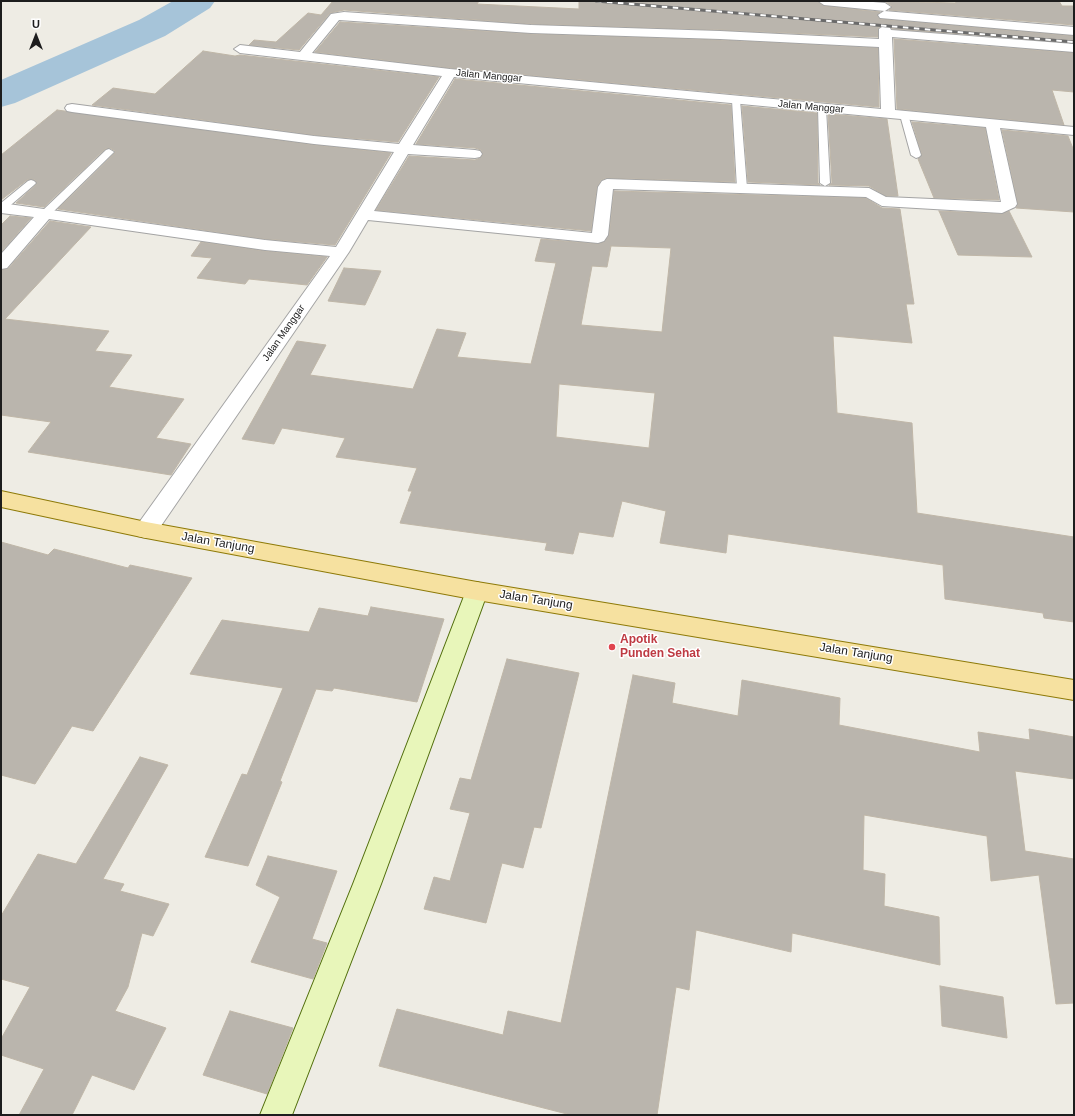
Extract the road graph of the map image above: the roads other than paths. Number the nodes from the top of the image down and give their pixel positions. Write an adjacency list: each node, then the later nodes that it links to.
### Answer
1 (824, 1): 2 (street)
2 (884, 8): 3 (street); 4 (street)
3 (1074, 31)
4 (885, 38): 5 (street); 7 (street); 12 (street)
5 (1074, 48)
6 (240, 49): 7 (street)
7 (304, 55): 8 (street)
8 (450, 72): 9 (street, Jalan Manggar); 16 (street, Jalan Manggar)
9 (736, 100): 11 (street, Jalan Manggar); 22 (lane)
10 (72, 108): 16 (street)
11 (822, 108): 12 (street, Jalan Manggar); 21 (lane)
12 (888, 114): 13 (street, Jalan Manggar)
13 (904, 116): 14 (street, Jalan Manggar); 19 (lane)
14 (992, 123): 15 (street, Jalan Manggar); 22 (street)
15 (1074, 130)
16 (403, 149): 18 (street); 25 (street, Jalan Manggar)
17 (109, 152): 24 (lane)
18 (475, 154)
19 (916, 155)
20 (31, 183): 23 (lane)
21 (825, 183)
22 (742, 188): 25 (street)
23 (1, 208): 24 (street)
24 (45, 214): 26 (street); 27 (street)
25 (363, 215): 26 (street, Jalan Manggar)
26 (340, 252): 29 (street, Jalan Manggar)
27 (1, 264)
28 (1, 499): 29 (main road, Jalan Tanjung)
29 (146, 530): 30 (main road, Jalan Tanjung)
30 (477, 591): 31 (main road, Jalan Tanjung); 32 (main road)
31 (1074, 690)
32 (276, 1115)

